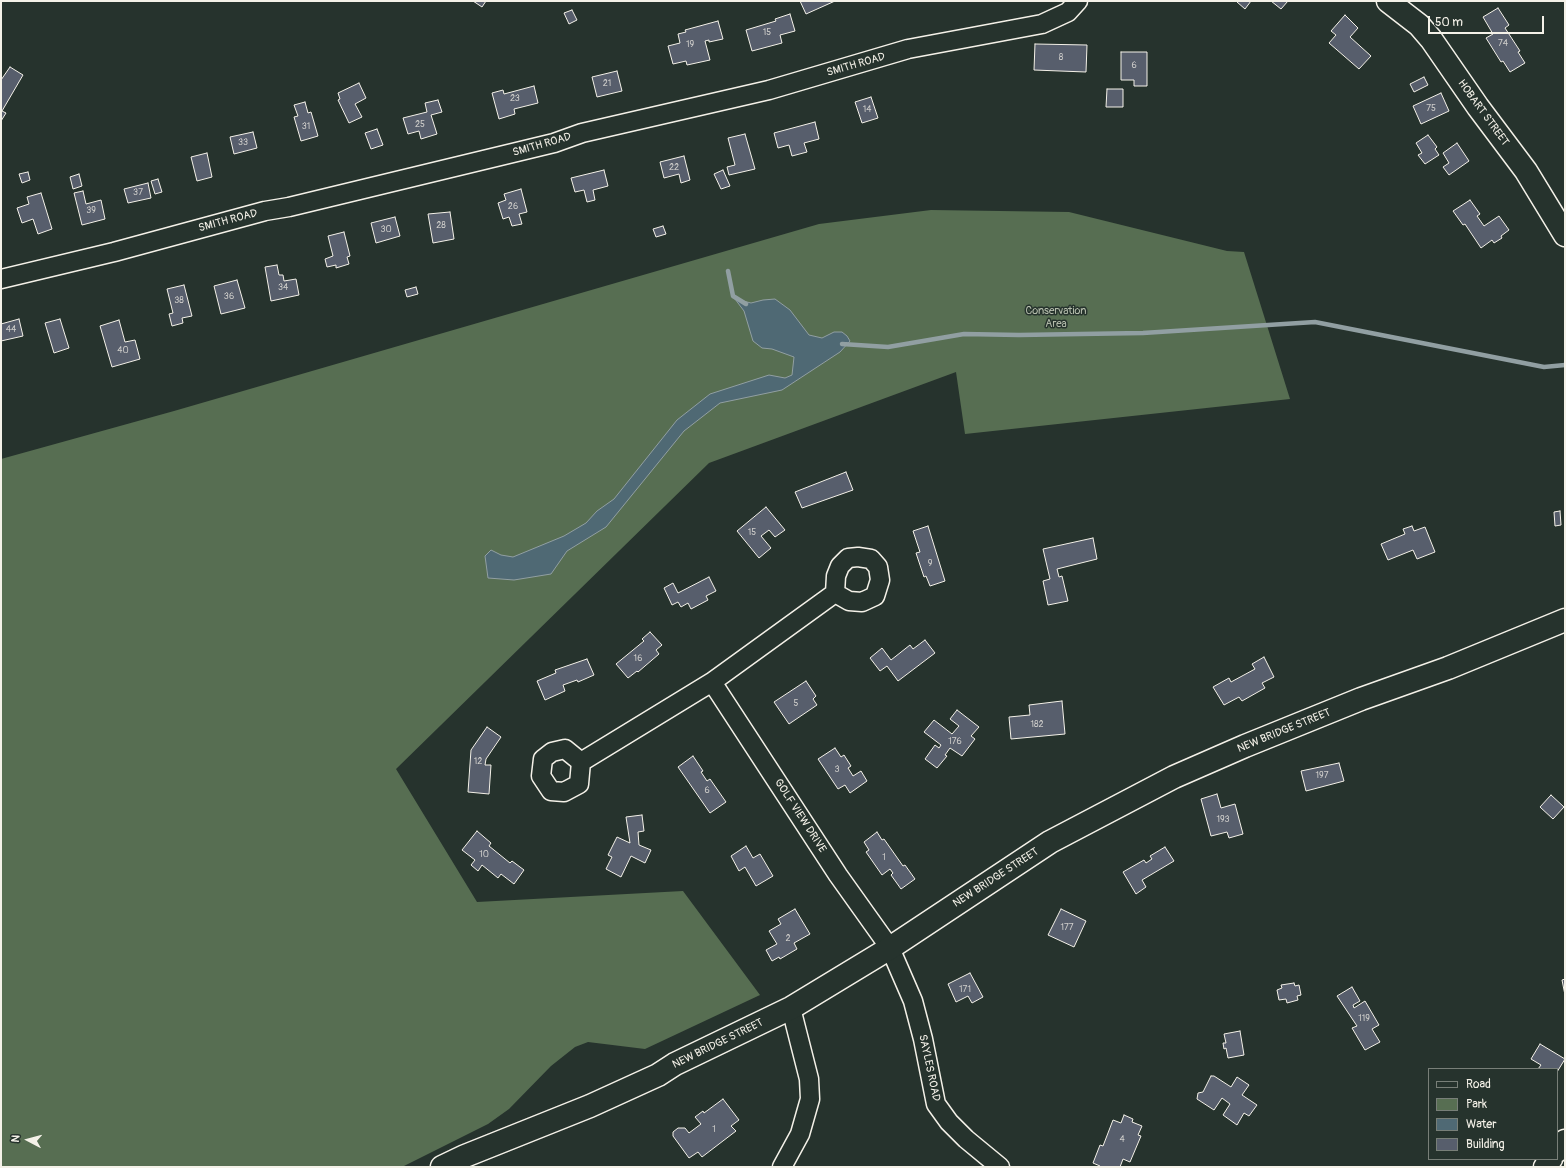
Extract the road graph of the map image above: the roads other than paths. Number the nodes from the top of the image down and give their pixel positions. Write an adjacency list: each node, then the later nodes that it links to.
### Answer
1 (1078, 1): 4 (street, SMITH ROAD)
2 (1388, 1): 3 (street, HOBART STREET)
3 (1565, 235)
4 (1, 279)
5 (835, 593): 7 (street)
6 (1565, 620): 9 (street, NEW BRIDGE STREET)
7 (712, 682): 8 (street); 9 (street, GOLF VIEW DRIVE)
8 (581, 762)
9 (890, 948): 10 (street, NEW BRIDGE STREET); 15 (street, SAYLES ROAD)
10 (791, 1008): 13 (street, NEW BRIDGE STREET); 14 (street)
11 (1565, 1141): 12 (street)
12 (1558, 1150)
13 (442, 1167)
14 (782, 1167)
15 (1000, 1167)

